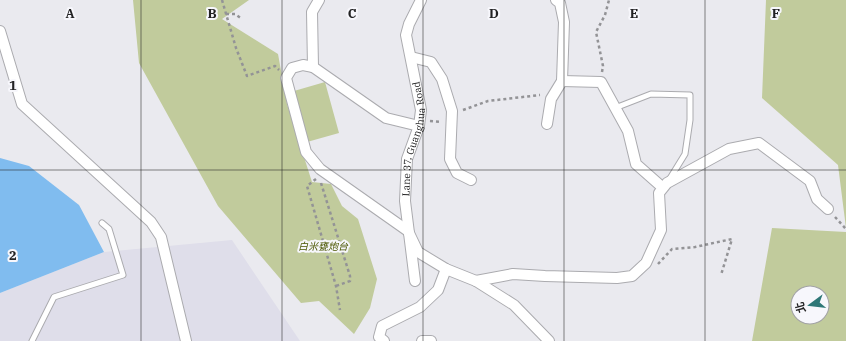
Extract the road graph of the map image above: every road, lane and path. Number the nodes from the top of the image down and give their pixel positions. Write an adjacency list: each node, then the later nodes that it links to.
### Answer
1 (222, 0): 6 (path)
2 (319, 0): 10 (street)
3 (421, 0): 9 (street, Lane 37, Guanghua Road)
4 (556, 0): 12 (street)
5 (609, 0): 13 (path)
6 (226, 14): 7 (path); 11 (path)
7 (242, 19)
8 (0, 31): 33 (street)
9 (411, 57): 16 (street); 17 (street, Lane 37, Guanghua Road)
10 (313, 67): 11 (street); 17 (street)
11 (286, 78): 24 (street)
12 (562, 81): 13 (street); 18 (street)
13 (601, 82): 15 (street)
14 (524, 98): 16 (path)
15 (615, 108): 20 (street); 20 (lane)
16 (452, 119): 17 (path); 19 (street)
17 (419, 122): 24 (street, Lane 37, Guanghua Road)
18 (547, 124)
19 (471, 180)
20 (664, 185): 21 (street); 29 (street)
21 (828, 209): 23 (path)
22 (102, 223): 32 (lane)
23 (846, 229)
24 (408, 231): 26 (street); 28 (street, Lane 37, Guanghua Road)
25 (656, 267): 27 (path)
26 (446, 268): 29 (street); 34 (street)
27 (721, 275)
28 (415, 281)
29 (476, 281): 37 (street)
30 (336, 286): 30 (path); 31 (path)
31 (340, 310)
32 (32, 341)
33 (186, 341)
34 (384, 341)
35 (422, 341): 36 (street)
36 (431, 341)
37 (549, 341)

